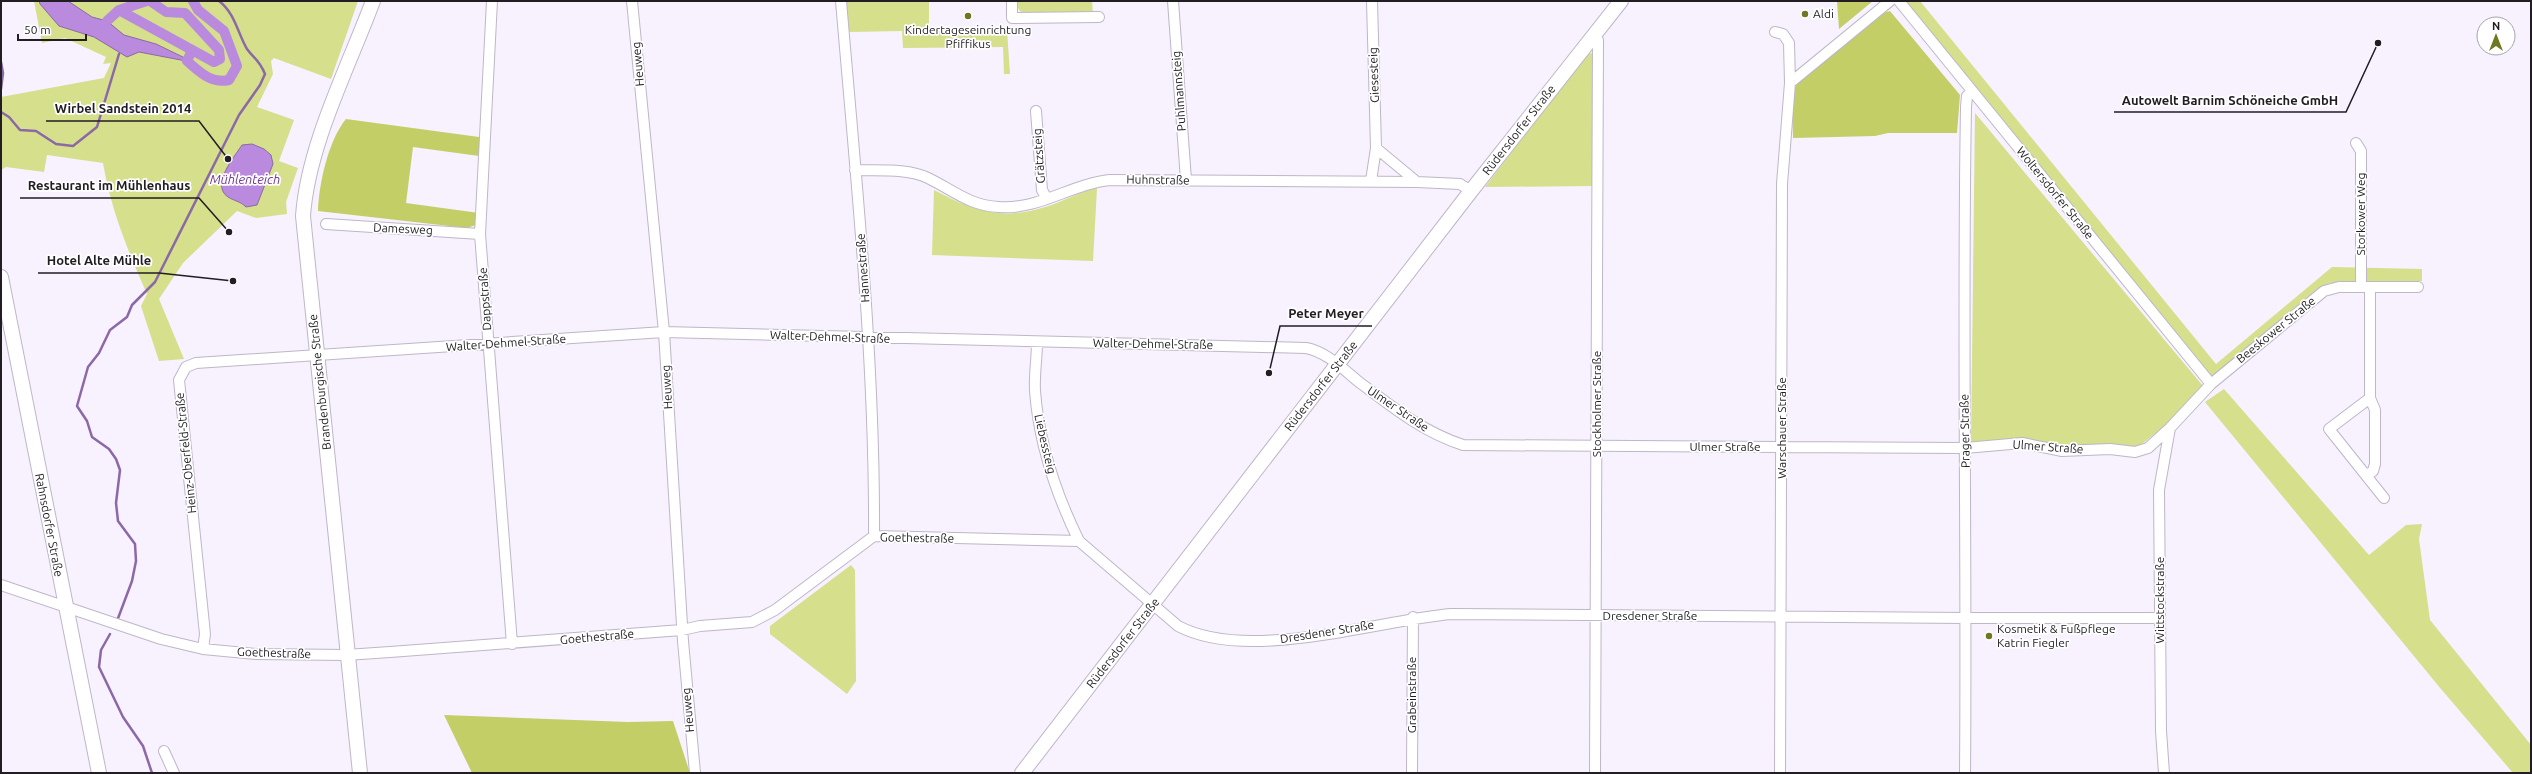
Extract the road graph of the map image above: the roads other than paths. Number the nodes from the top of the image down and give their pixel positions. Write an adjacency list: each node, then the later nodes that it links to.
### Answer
1 (372, 1): 34 (street, Brandenburgische Straße)
2 (492, 1): 26 (street, Dappstraße)
3 (632, 1): 30 (street, Heuweg)
4 (841, 1): 19 (street, Hannestraße)
5 (1012, 1): 11 (street)
6 (1173, 1): 20 (street, Puhlmannsteig)
7 (1372, 1): 18 (street, Giesesteig)
8 (1622, 1): 13 (street, Rüdersdorfer Straße)
9 (1890, 1): 14 (street)
10 (1899, 1): 15 (street, Woltersdorfer Straße)
11 (1099, 17)
12 (1774, 32): 14 (street, Warschauer Straße)
13 (1593, 37): 23 (street, Rüdersdorfer Straße); 39 (street, Stockholmer Straße)
14 (1790, 83): 40 (street, Warschauer Straße)
15 (1972, 92): 36 (street, Woltersdorfer Straße); 41 (street, Prager Straße)
16 (1036, 111): 24 (street, Grätzsteig)
17 (2356, 143): 28 (street, Storkower Weg)
18 (1376, 148): 21 (street, Giesesteig); 22 (street)
19 (856, 170): 24 (street, Huhnstraße); 31 (street, Hannestraße)
20 (1186, 180): 21 (street, Huhnstraße); 24 (street, Huhnstraße)
21 (1372, 181): 22 (street, Huhnstraße)
22 (1417, 182): 23 (street, Huhnstraße)
23 (1471, 191): 35 (street, Rüdersdorfer Straße)
24 (1047, 199)
25 (326, 224): 26 (street, Damesweg)
26 (480, 234): 33 (street, Dappstraße)
27 (1, 277): 49 (street, Rahnsdorfer Straße)
28 (2366, 287): 29 (street, Beeskower Straße); 36 (street, Beeskower Straße); 37 (street, Storkower Weg)
29 (2418, 287)
30 (664, 332): 31 (street, Walter-Dehmel-Straße); 33 (street, Walter-Dehmel-Straße); 55 (street, Heuweg)
31 (868, 338): 32 (street, Walter-Dehmel-Straße); 45 (street, Hannestraße)
32 (1037, 342): 35 (street, Walter-Dehmel-Straße); 46 (street, Liebessteig)
33 (488, 344): 34 (street, Walter-Dehmel-Straße); 56 (street, Dappstraße)
34 (317, 356): 57 (street, Heinz-Oberfeld-Straße); 58 (street, Brandenburgische Straße)
35 (1338, 365): 39 (street, Ulmer Straße); 48 (street, Rüdersdorfer Straße)
36 (2211, 384): 38 (street, Beeskower Straße)
37 (2370, 398): 43 (street, Storkower Weg); 43 (street)
38 (2170, 428): 42 (street, Beeskower Straße); 54 (street, Wittstockstraße)
39 (1597, 446): 40 (street, Ulmer Straße); 50 (street, Stockholmer Straße)
40 (1782, 447): 41 (street, Ulmer Straße); 51 (street, Warschauer Straße)
41 (1965, 448): 42 (street, Ulmer Straße); 53 (street, Prager Straße)
42 (2135, 452)
43 (2367, 476): 44 (street)
44 (2384, 498)
45 (874, 536): 46 (street, Goethestraße); 55 (street, Goethestraße)
46 (1079, 541): 48 (street)
47 (1, 585): 49 (street, Goethestraße)
48 (1152, 605): 52 (street, Dresdener Straße); 64 (street, Rüdersdorfer Straße)
49 (65, 607): 57 (street, Goethestraße); 60 (street, Rahnsdorfer Straße)
50 (1596, 616): 51 (street, Dresdener Straße); 52 (street, Dresdener Straße); 66 (street, Stockholmer Straße)
51 (1781, 616): 53 (street, Dresdener Straße); 67 (street, Warschauer Straße)
52 (1412, 617): 65 (street, Grabeinstraße)
53 (1966, 618): 54 (street, Dresdener Straße); 68 (street, Prager Straße)
54 (2160, 618): 69 (street, Wittstockstraße)
55 (682, 630): 56 (street, Goethestraße); 63 (street, Heuweg)
56 (512, 644): 58 (street, Goethestraße)
57 (203, 649): 58 (street, Goethestraße)
58 (346, 655): 62 (street, Brandenburgische Straße)
59 (164, 751): 61 (street)
60 (99, 773)
61 (174, 773)
62 (360, 773)
63 (695, 773)
64 (1022, 773)
65 (1412, 773)
66 (1595, 773)
67 (1780, 773)
68 (1965, 773)
69 (2164, 773)

